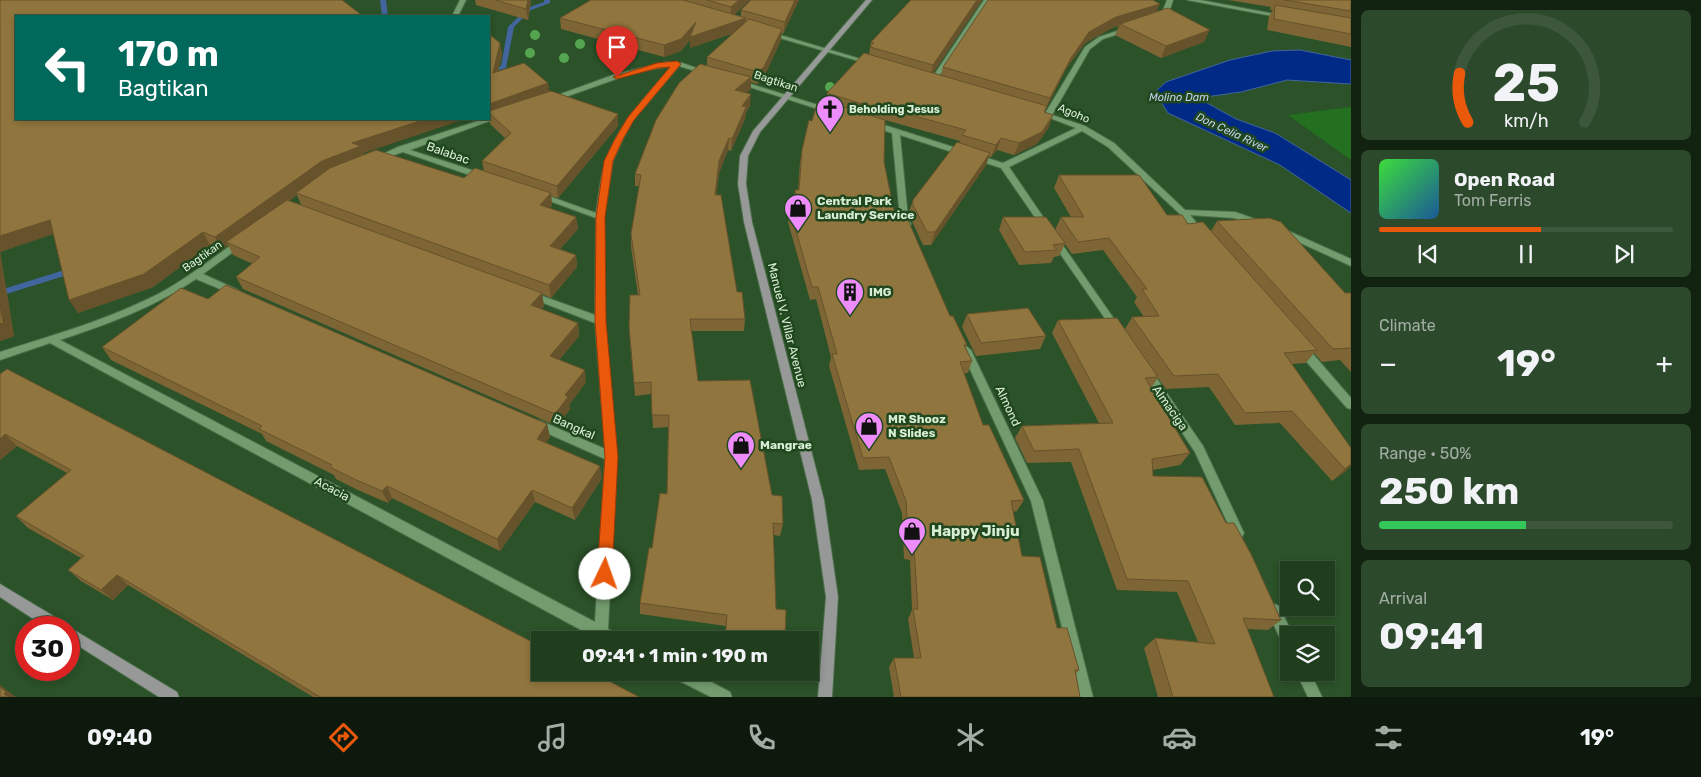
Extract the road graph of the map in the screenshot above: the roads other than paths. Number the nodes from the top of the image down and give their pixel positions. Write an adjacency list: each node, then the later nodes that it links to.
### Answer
1 (463, 0): 6 (street)
2 (869, 0): 11 (street, Manuel V. Villar Avenue)
3 (987, 0): 17 (street)
4 (1170, 0): 8 (street)
5 (1190, 0): 7 (street)
6 (456, 15)
7 (1294, 18)
8 (1153, 22)
9 (1136, 27): 24 (street)
10 (760, 30): 11 (street)
11 (825, 50): 13 (street); 19 (street, Manuel V. Villar Avenue)
12 (677, 64): 14 (street); 20 (street); 36 (street)
13 (878, 65)
14 (721, 76)
15 (729, 79): 19 (street, Bagtikan)
16 (924, 79): 17 (street)
17 (933, 81): 18 (street)
18 (942, 84)
19 (785, 96): 23 (street, Bagtikan); 66 (street, Manuel V. Villar Avenue)
20 (542, 102)
21 (1030, 110): 24 (street, Agoho)
22 (514, 111): 25 (street)
23 (842, 114)
24 (1048, 115): 28 (street, Agoho)
25 (490, 119)
26 (487, 120): 30 (street)
27 (860, 120): 29 (street)
28 (1082, 128): 32 (street); 35 (street, Agoho)
29 (896, 132): 32 (street); 38 (street)
30 (402, 149): 31 (street); 33 (street, Balabac)
31 (366, 163)
32 (1004, 166): 45 (street)
33 (492, 180)
34 (528, 192): 36 (street)
35 (1183, 212): 39 (street, Agoho); 40 (street)
36 (600, 217): 44 (street)
37 (251, 234): 41 (street, Bagtikan)
38 (912, 236)
39 (1209, 242)
40 (1351, 263)
41 (196, 275): 43 (street); 46 (street, Bagtikan)
42 (518, 291): 44 (street)
43 (242, 295)
44 (600, 321): 53 (street)
45 (1121, 336)
46 (50, 339): 49 (street, Bagtikan); 59 (street, Acacia)
47 (962, 342): 67 (street, Almond)
48 (1299, 346): 51 (street)
49 (0, 356)
50 (1138, 360): 54 (street, Almaciga)
51 (1351, 405)
52 (530, 421): 53 (street, Bangkal)
53 (611, 457): 60 (street)
54 (1244, 545)
55 (0, 590): 57 (street)
56 (1268, 598): 58 (street)
57 (41, 616)
58 (1281, 626)
59 (597, 631)
60 (601, 631)
61 (80, 640): 64 (street)
62 (695, 681): 65 (street)
63 (1307, 681): 68 (street)
64 (172, 697)
65 (725, 697)
66 (825, 697)
67 (1086, 697)
68 (1314, 697)

